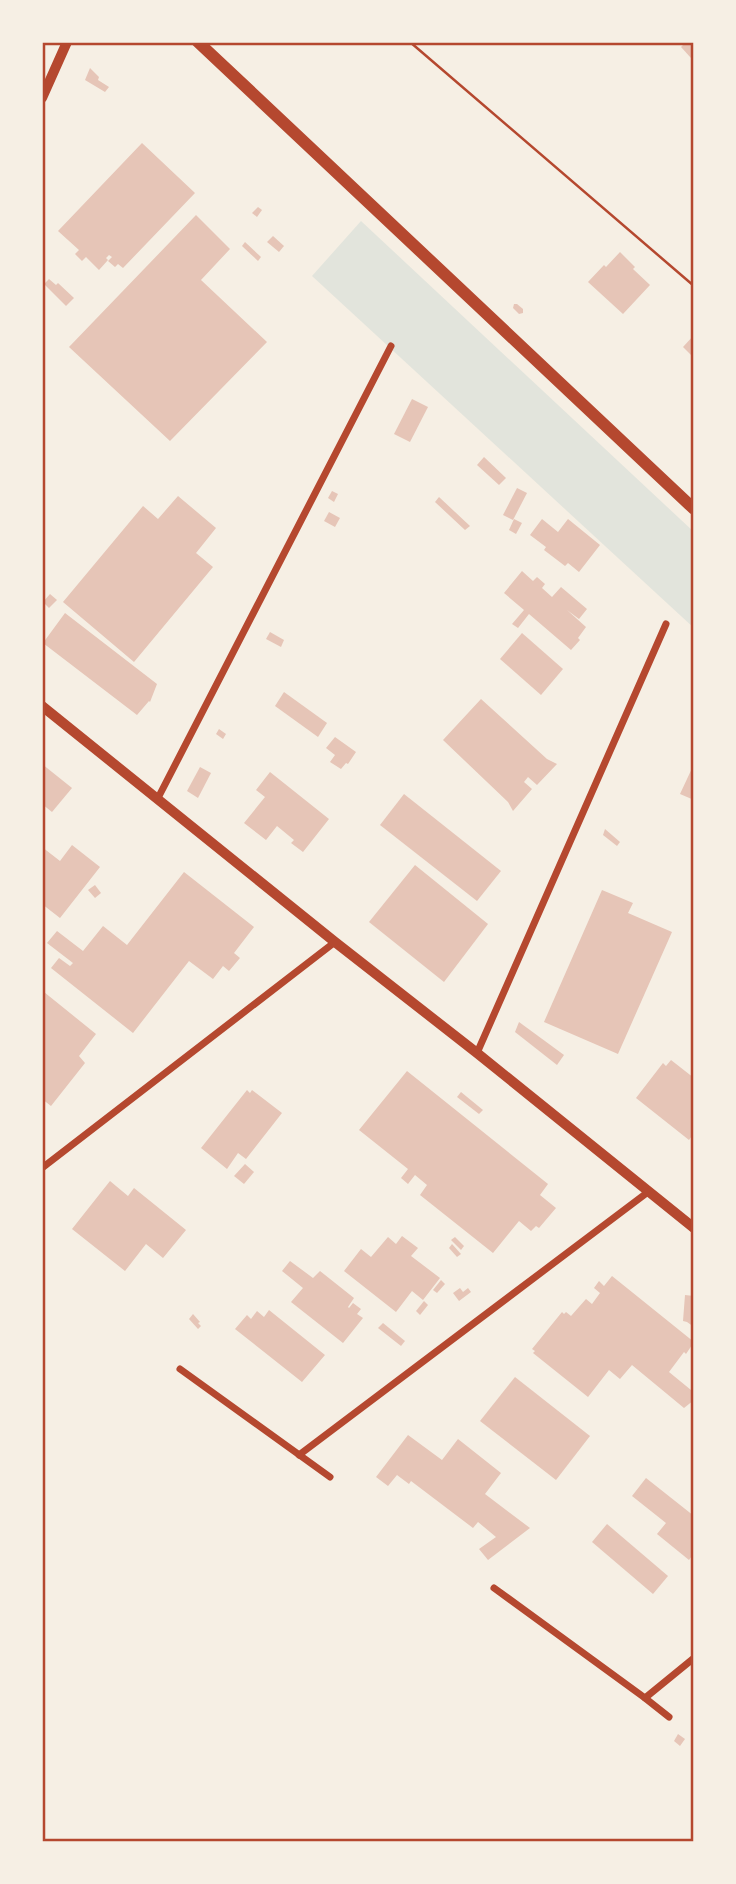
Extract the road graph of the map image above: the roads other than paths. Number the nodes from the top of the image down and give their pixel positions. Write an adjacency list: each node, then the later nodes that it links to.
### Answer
1 (67, 42): 3 (street)
2 (198, 42): 5 (main road)
3 (42, 98)
4 (391, 346): 8 (street)
5 (694, 509)
6 (666, 624): 10 (street)
7 (42, 706): 8 (street)
8 (158, 798): 9 (street)
9 (335, 942): 10 (street); 11 (street)
10 (477, 1053): 12 (street)
11 (42, 1168)
12 (648, 1192): 13 (street); 15 (street)
13 (694, 1228)
14 (180, 1369): 15 (street)
15 (299, 1455): 16 (street)
16 (330, 1477)
17 (494, 1588): 19 (street)
18 (694, 1658): 19 (street)
19 (645, 1698): 20 (street)
20 (669, 1717)

